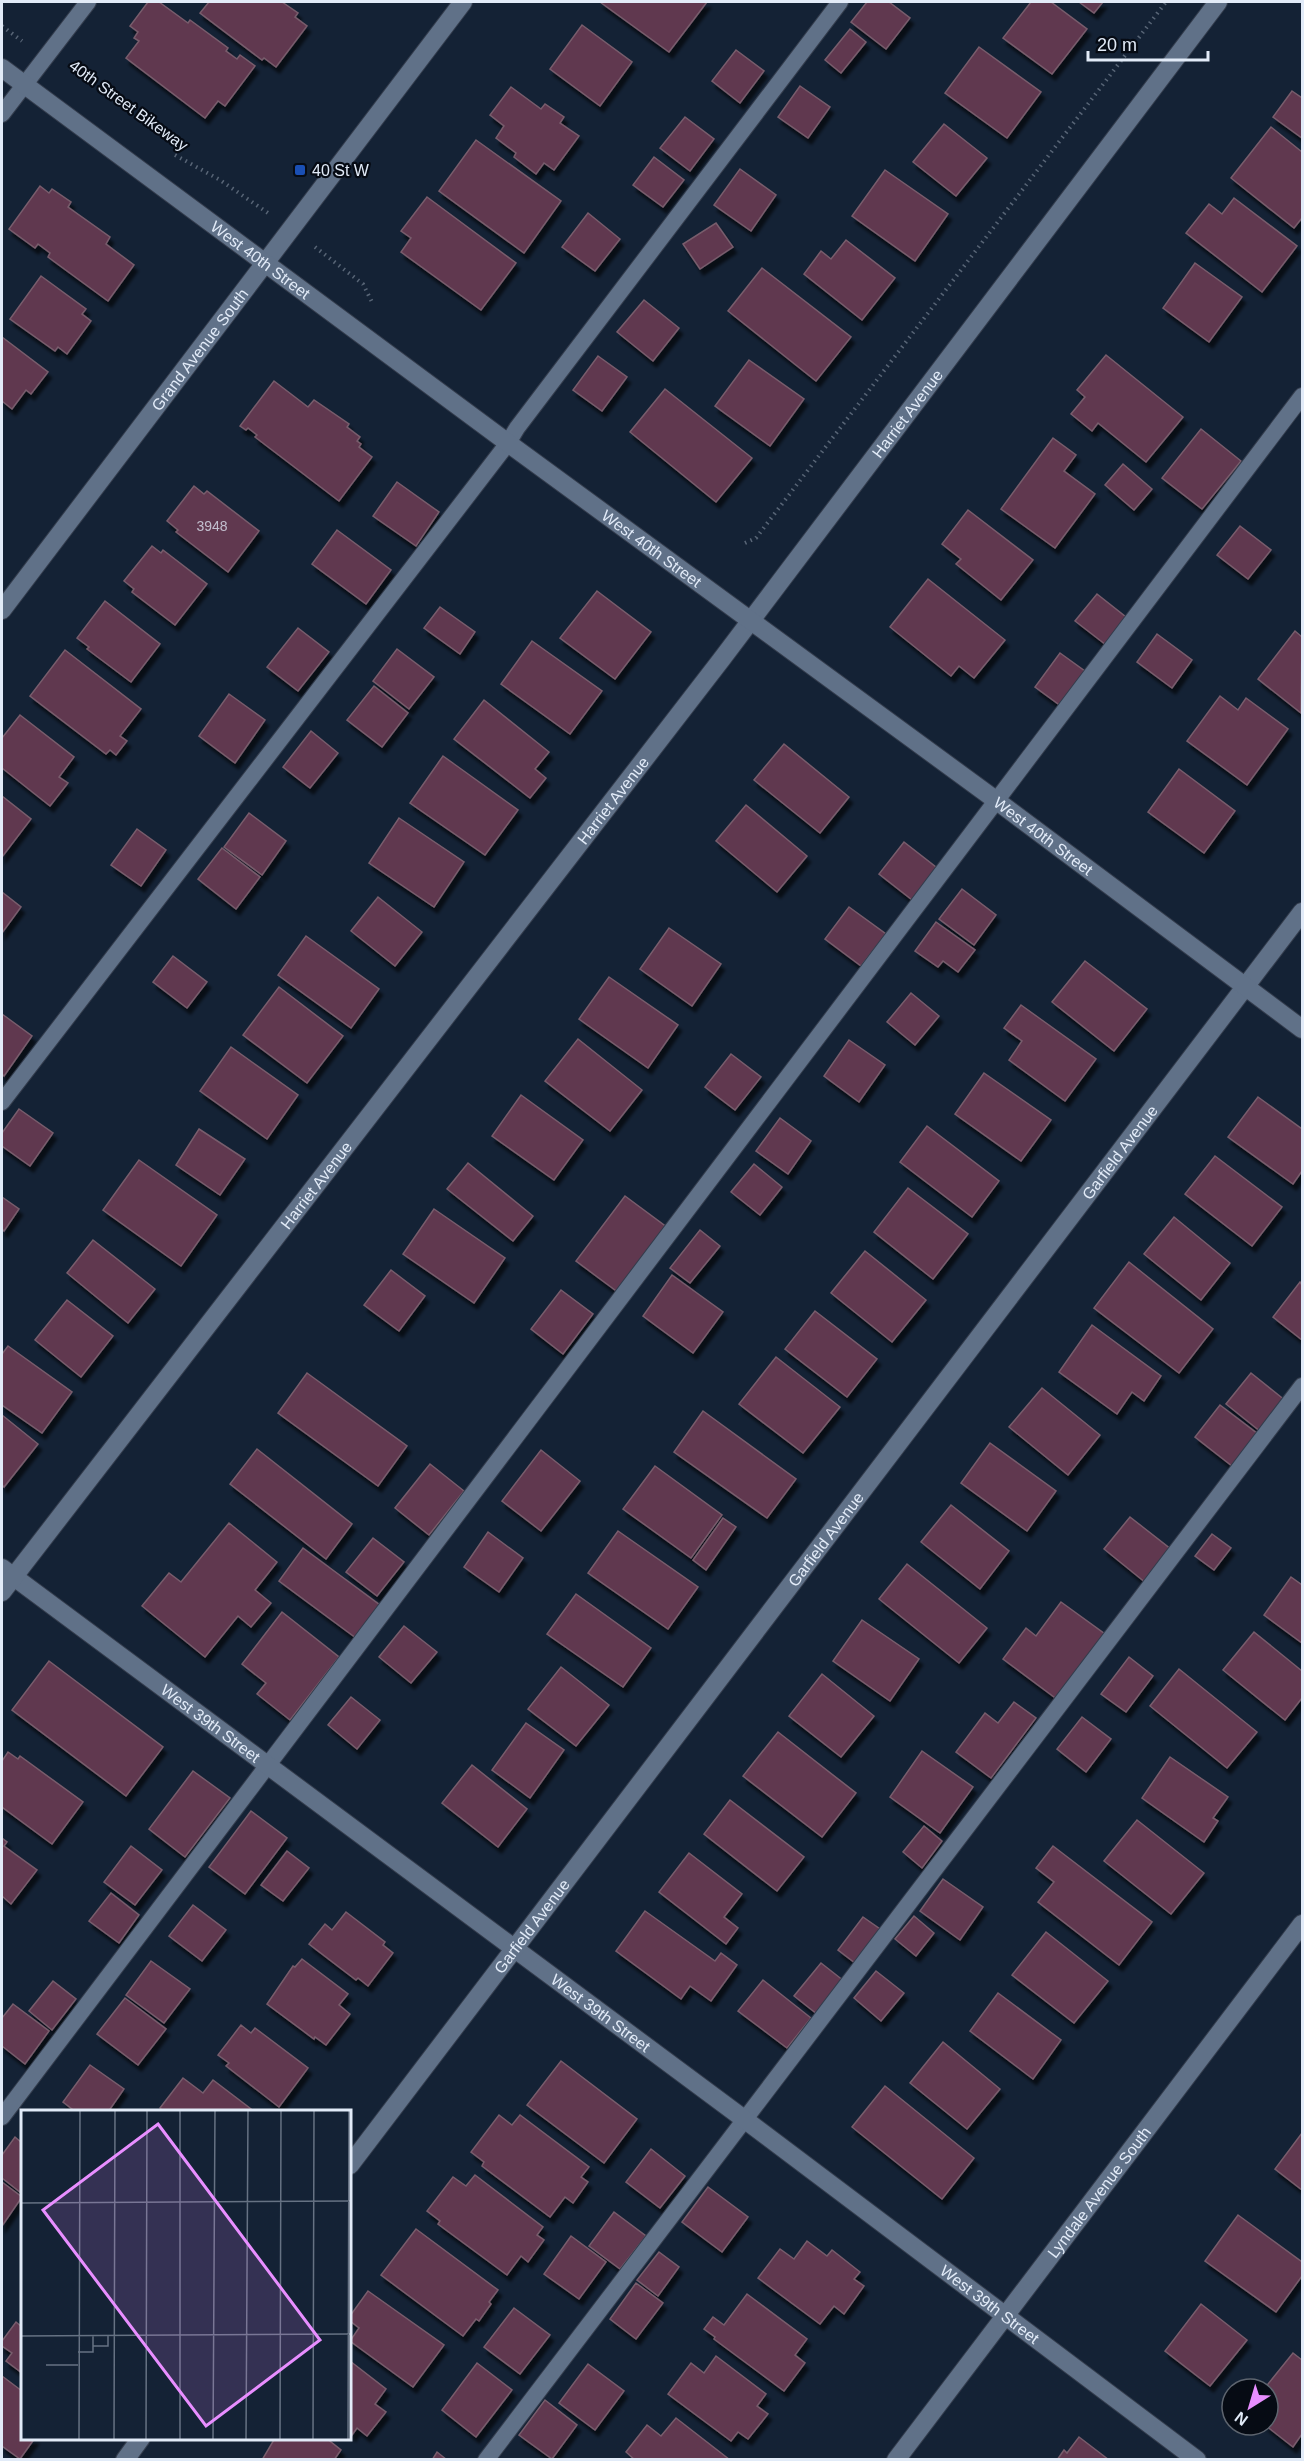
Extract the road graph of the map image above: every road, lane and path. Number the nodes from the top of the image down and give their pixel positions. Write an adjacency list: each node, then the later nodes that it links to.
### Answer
1 (88, 2): 7 (lane)
2 (463, 2): 13 (street, Grand Avenue South)
3 (840, 2): 15 (lane)
4 (1166, 2): 16 (path)
5 (1218, 2): 18 (street, Harriet Avenue)
6 (2, 26): 7 (path, 40th Street Bikeway)
7 (45, 58): 9 (lane)
8 (2, 68): 9 (street, West 40th Street)
9 (24, 85): 10 (lane); 13 (street, West 40th Street)
10 (2, 114)
11 (171, 153): 12 (path, 40th Street Bikeway)
12 (247, 199)
13 (266, 263): 15 (street, West 40th Street); 17 (street, Grand Avenue South)
14 (1302, 396): 19 (lane)
15 (508, 443): 18 (street, West 40th Street); 23 (lane)
16 (745, 543)
17 (2, 610)
18 (750, 620): 19 (street, West 40th Street); 25 (street, Harriet Avenue)
19 (997, 801): 21 (street, West 40th Street); 27 (lane)
20 (1302, 912): 21 (street, Garfield Avenue)
21 (1245, 986): 22 (street, West 40th Street); 29 (street, Garfield Avenue)
22 (1302, 1029)
23 (2, 1102)
24 (1302, 1386): 31 (lane)
25 (7, 1573): 26 (street, Harriet Avenue); 27 (street, West 39th Street)
26 (2, 1592)
27 (266, 1766): 29 (street, West 39th Street); 30 (lane)
28 (1302, 1924): 33 (street, Lyndale Avenue South)
29 (514, 1948): 31 (street, West 39th Street); 32 (street, Garfield Avenue)
30 (2, 2117)
31 (744, 2119): 33 (street, West 39th Street); 36 (lane)
32 (351, 2164)
33 (1006, 2316): 37 (street, Lyndale Avenue South); 38 (street, West 39th Street)
34 (140, 2440): 35 (street)
35 (125, 2460)
36 (486, 2460)
37 (896, 2460)
38 (1197, 2460)

